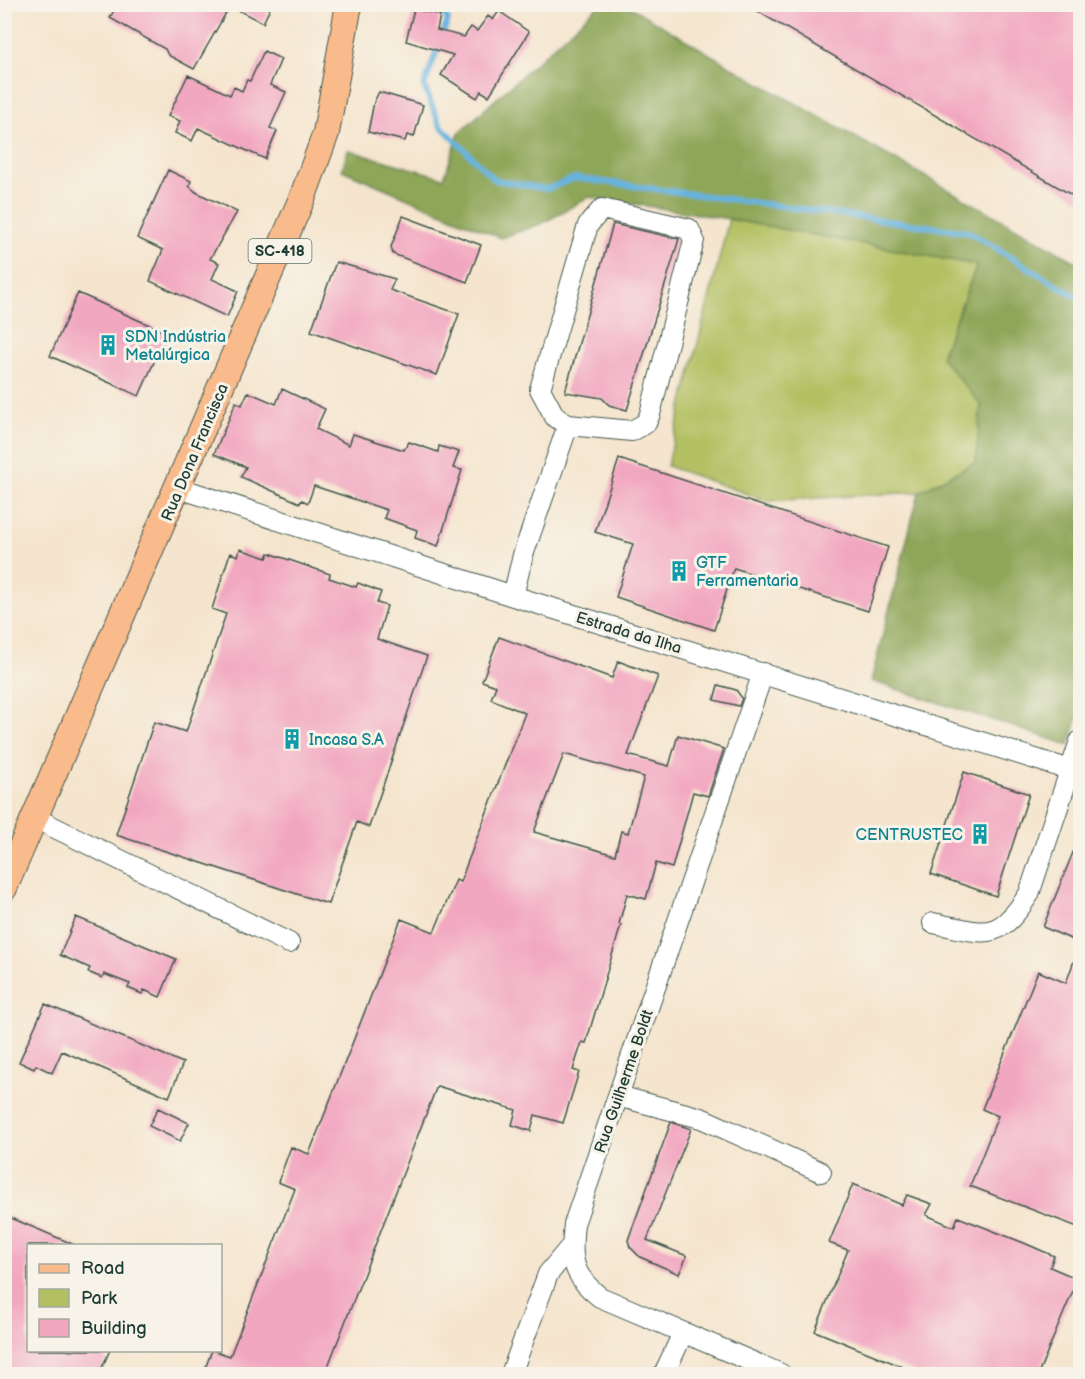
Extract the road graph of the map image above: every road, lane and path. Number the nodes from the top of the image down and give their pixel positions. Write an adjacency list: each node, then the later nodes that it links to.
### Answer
1 (349, 4): 3 (main road, Rua Dona Francisca / SC-418)
2 (568, 425): 2 (street); 4 (street)
3 (179, 488): 4 (street, Estrada da Ilha); 8 (main road, Rua Dona Francisca / SC-418)
4 (513, 596): 5 (street, Estrada da Ilha)
5 (763, 673): 7 (street, Estrada da Ilha); 12 (street, Rua Guilherme Boldt)
6 (1080, 741): 7 (street)
7 (1076, 771): 10 (street)
8 (35, 818): 9 (main road, Rua Dona Francisca / SC-418); 11 (street)
9 (4, 888)
10 (933, 923)
11 (289, 943)
12 (618, 1096): 13 (street); 14 (street, Rua Guilherme Boldt)
13 (821, 1172)
14 (572, 1245): 15 (street, Rua Guilherme Boldt); 16 (street)
15 (683, 1333): 17 (street); 18 (street, Rua Guilherme Boldt)
16 (511, 1374)
17 (664, 1374)
18 (781, 1374)

